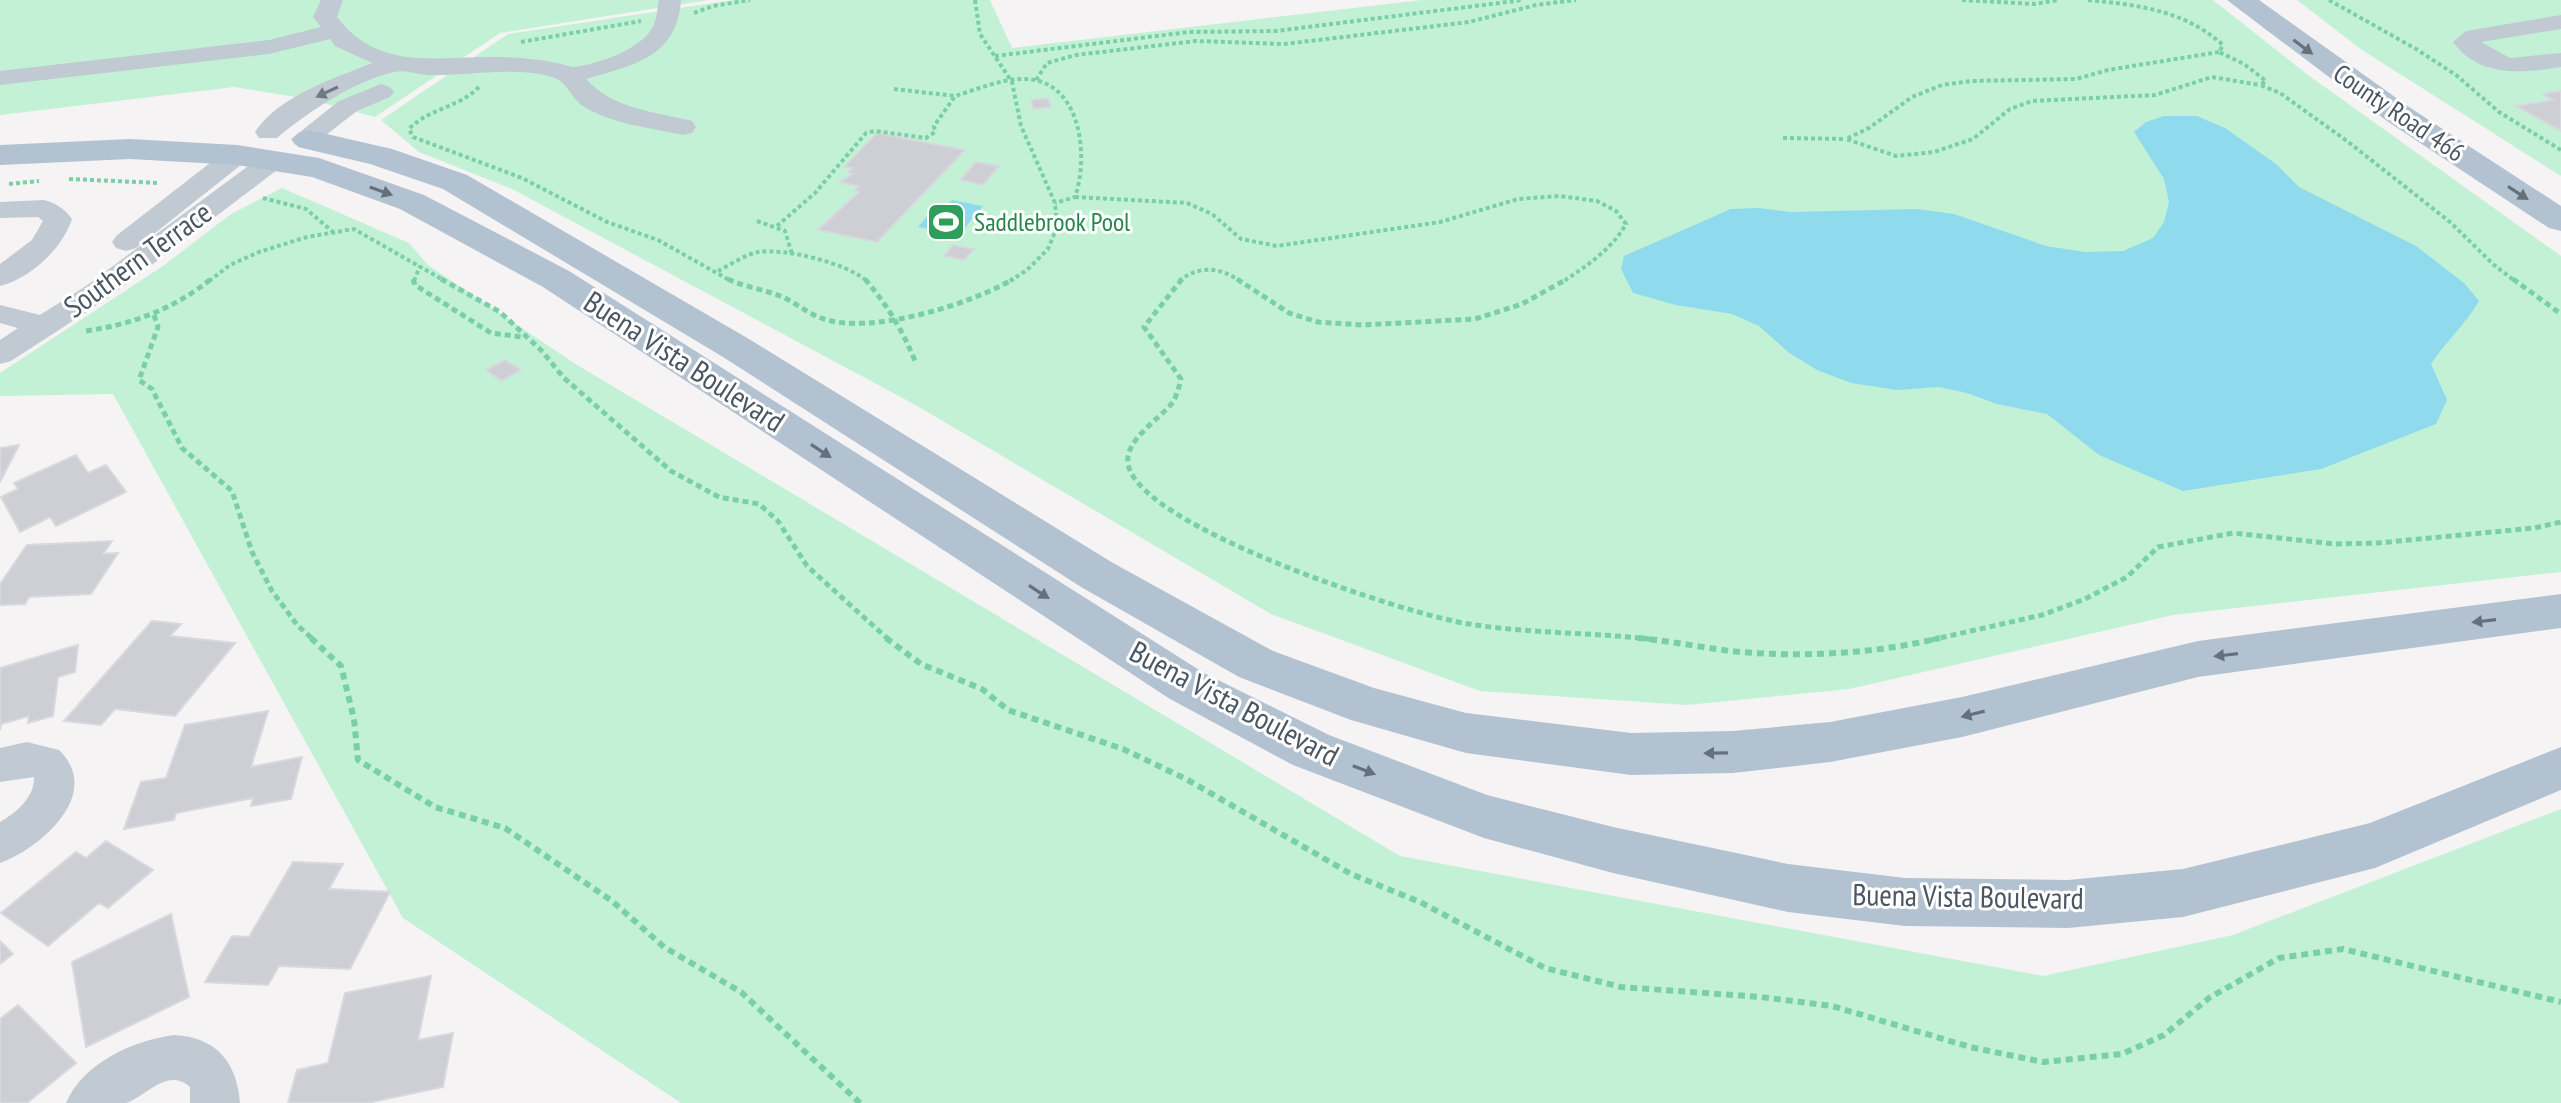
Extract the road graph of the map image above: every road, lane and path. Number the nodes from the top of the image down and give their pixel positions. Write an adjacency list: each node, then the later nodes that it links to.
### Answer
1 (332, 0): 13 (street)
2 (670, 0): 19 (street)
3 (975, 0): 15 (path)
4 (1523, 0): 15 (path)
5 (1576, 0): 21 (path)
6 (1962, 0): 7 (path)
7 (2058, 0)
8 (2088, 0): 14 (path)
9 (2241, 0): 43 (main road, County Road 466, one-way to 43)
10 (2282, 0): 38 (main road, County Road 466)
11 (2329, 0): 30 (path)
12 (2556, 28): 16 (street)
13 (335, 31): 17 (street); 20 (street)
14 (2219, 52): 23 (path); 29 (path)
15 (995, 56): 22 (path)
16 (2561, 60)
17 (393, 63): 18 (street); 32 (street, one-way to 32)
18 (428, 68): 19 (street); 32 (street)
19 (570, 76): 26 (street)
20 (0, 78)
21 (1036, 80): 22 (path); 39 (path)
22 (1012, 82): 25 (path); 40 (path)
23 (2260, 85): 29 (path); 52 (path)
24 (894, 89): 25 (path)
25 (955, 96): 44 (path)
26 (683, 127)
27 (0, 132): 32 (main road, Buena Vista Boulevard)
28 (1783, 138): 29 (path)
29 (1846, 139)
30 (2561, 150)
31 (0, 155): 32 (main road, Buena Vista Boulevard)
32 (262, 156): 37 (street, Southern Terrace); 46 (path); 55 (street, Southern Terrace); 60 (main road, Buena Vista Boulevard, one-way to 32); 62 (main road, Buena Vista Boulevard, one-way to 62)
33 (477, 159): 49 (path)
34 (66, 179): 37 (path)
35 (41, 181): 36 (path)
36 (0, 185)
37 (198, 186): 55 (street, Southern Terrace)
38 (2561, 189)
39 (1075, 197): 40 (path); 59 (path)
40 (1055, 203): 54 (path)
41 (0, 210): 50 (street)
42 (757, 221): 44 (path)
43 (2561, 221)
44 (777, 226): 47 (path)
45 (354, 229): 46 (path)
46 (333, 232): 53 (path)
47 (792, 254): 49 (path); 54 (path)
48 (420, 266): 56 (path)
49 (717, 272): 54 (path)
50 (0, 277)
51 (0, 300): 55 (street)
52 (2561, 314)
53 (154, 315): 55 (path); 66 (path)
54 (898, 320): 58 (path)
55 (17, 324): 57 (street, Southern Terrace)
56 (523, 337)
57 (0, 354)
58 (915, 361)
59 (2561, 522)
60 (2561, 611)
61 (0, 765): 63 (street)
62 (2561, 768)
63 (0, 844)
64 (91, 1103): 65 (street)
65 (215, 1103)
66 (860, 1103)

